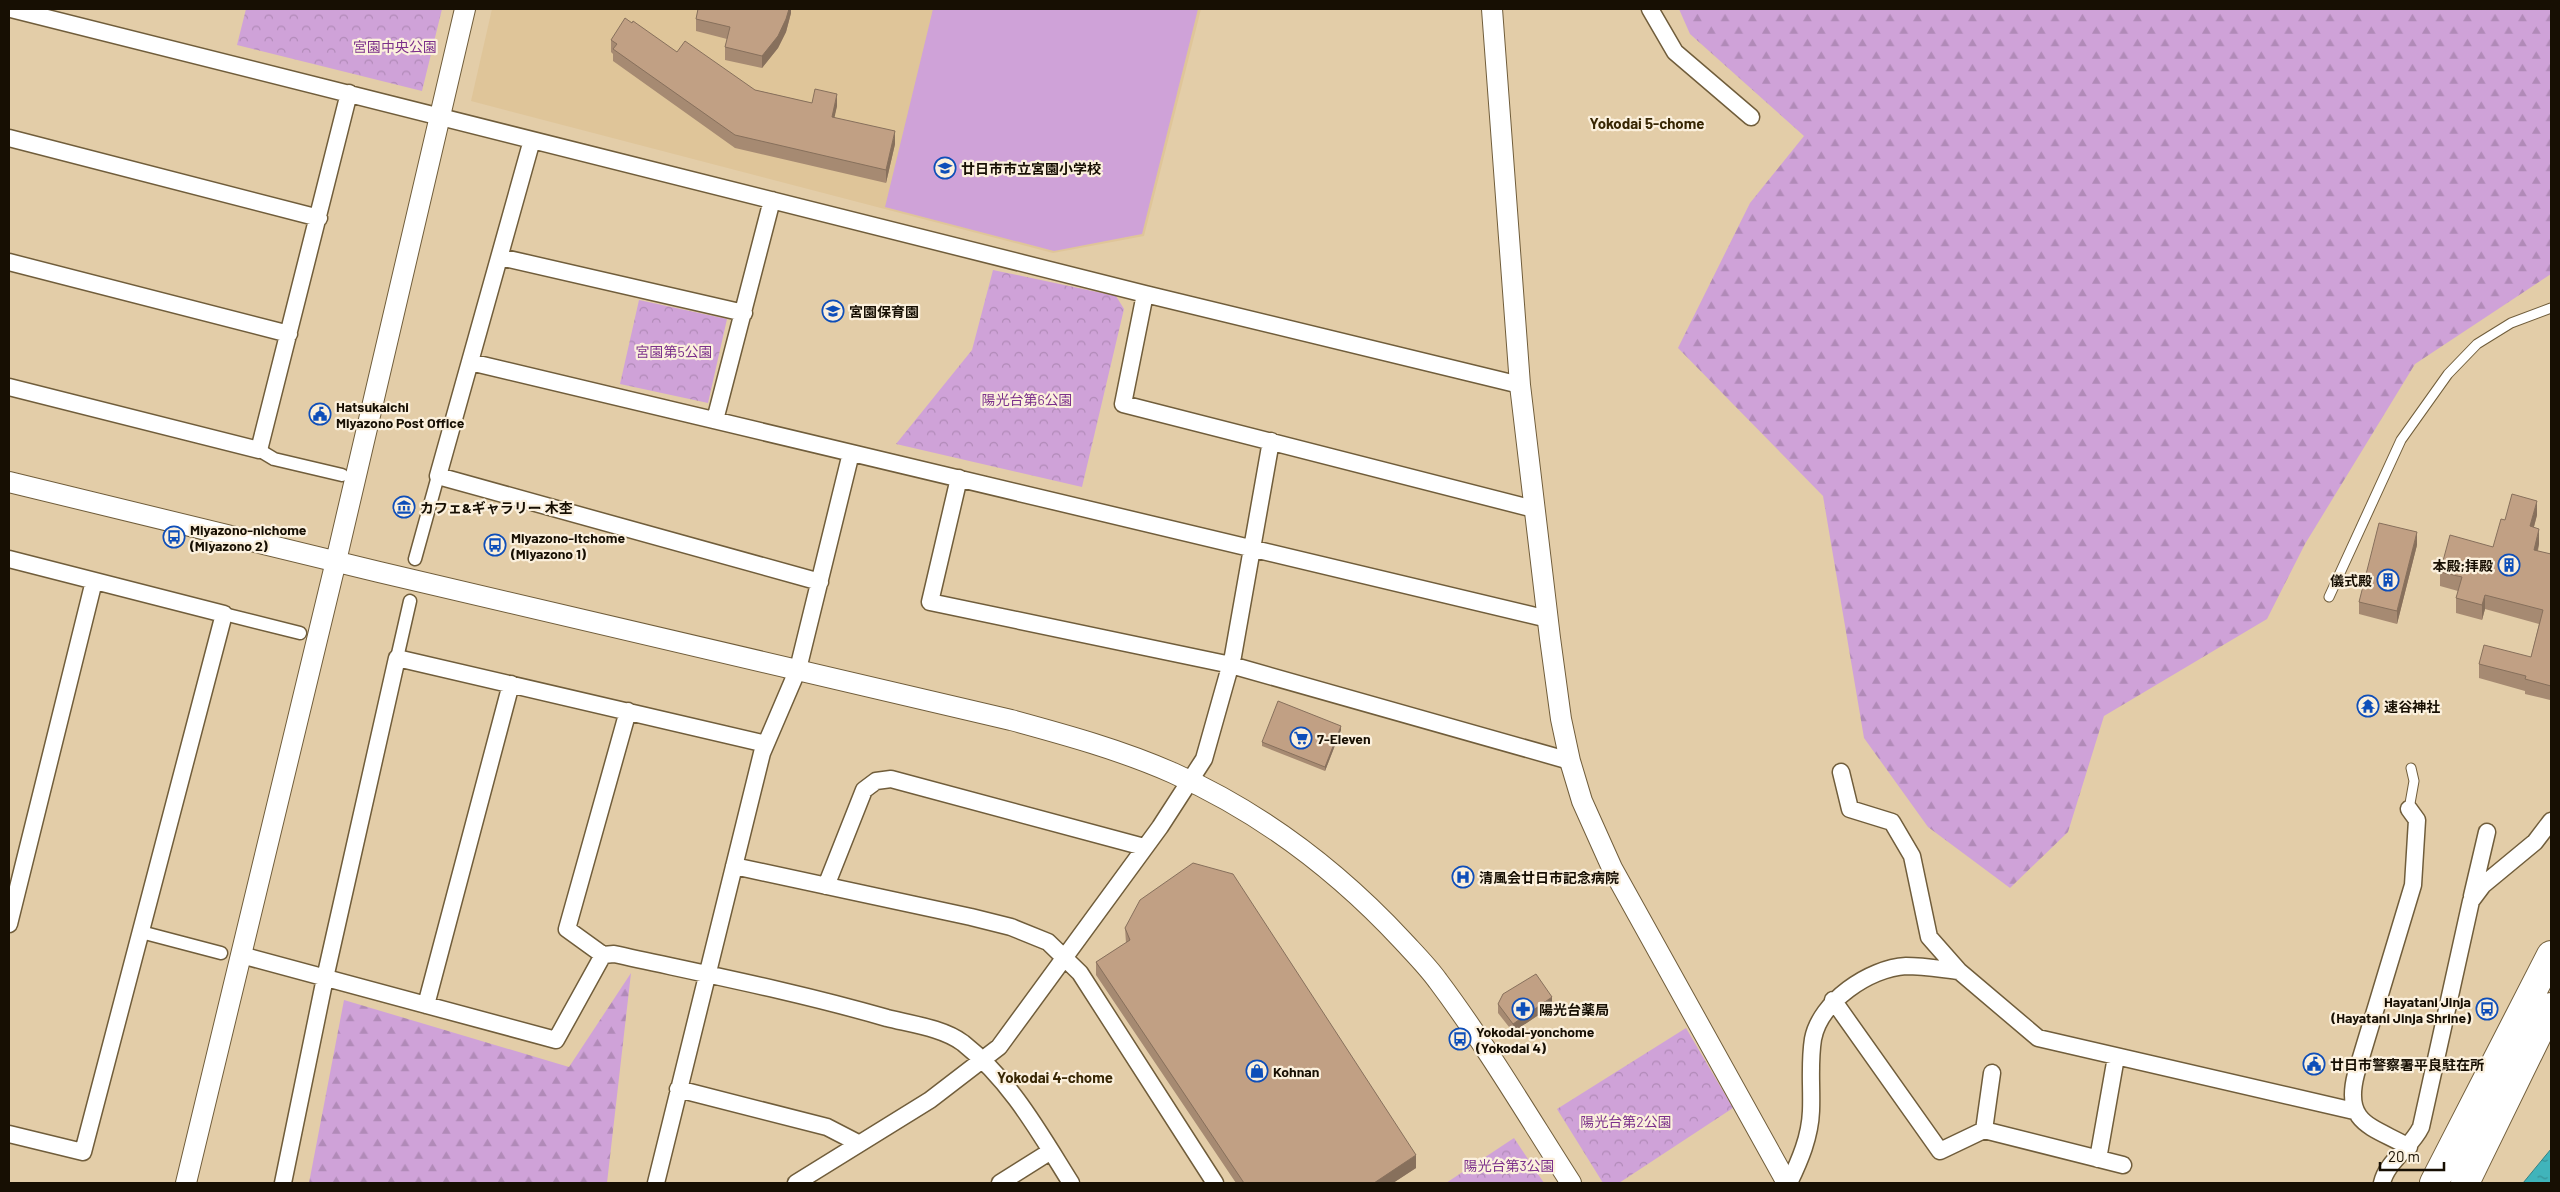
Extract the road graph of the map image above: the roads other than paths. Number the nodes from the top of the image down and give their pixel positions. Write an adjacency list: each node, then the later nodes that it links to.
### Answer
1 (11, 9): 5 (street)
2 (464, 9): 6 (street)
3 (1492, 9): 19 (street)
4 (1650, 9): 7 (street)
5 (349, 93): 6 (street); 11 (street)
6 (440, 116): 9 (street); 33 (street)
7 (1751, 118)
8 (9, 138): 11 (street)
9 (532, 140): 10 (street); 12 (street)
10 (772, 200): 14 (street); 16 (street)
11 (319, 218): 17 (street)
12 (500, 256): 16 (street); 18 (street)
13 (9, 262): 17 (street)
14 (1145, 294): 19 (street); 22 (street)
15 (2551, 308): 36 (lane)
16 (744, 313): 21 (street)
17 (289, 334): 23 (street)
18 (470, 362): 21 (street); 26 (street)
19 (1520, 385): 29 (street)
20 (9, 387): 23 (street)
21 (715, 420): 24 (street)
22 (1270, 441): 29 (street); 30 (street)
23 (260, 450): 25 (street)
24 (851, 453): 27 (street); 35 (street)
25 (342, 475)
26 (438, 476): 32 (street); 35 (street)
27 (959, 478): 30 (street); 42 (street)
28 (9, 482): 33 (street)
29 (1534, 508): 39 (street)
30 (1252, 548): 39 (street); 42 (street)
31 (9, 559): 34 (street)
32 (415, 559)
33 (336, 561): 43 (street); 60 (street)
34 (94, 581): 38 (street); 58 (street)
35 (820, 582): 43 (street)
36 (2329, 597)
37 (410, 601): 41 (street)
38 (224, 614): 40 (street); 59 (street)
39 (1548, 619): 47 (street)
40 (300, 632)
41 (397, 658): 44 (street); 66 (street)
42 (1231, 665): 47 (street); 50 (street)
43 (798, 669): 46 (street); 50 (street)
44 (510, 684): 45 (street); 68 (street)
45 (628, 712): 46 (street); 61 (street)
46 (766, 744): 55 (street)
47 (1570, 761): 90 (street)
48 (2411, 768): 51 (lane)
49 (1841, 772): 64 (street)
50 (1190, 782): 54 (street); 89 (street)
51 (2409, 809): 74 (street)
52 (2551, 821): 57 (street)
53 (2487, 832): 57 (street)
54 (1144, 847): 56 (street); 63 (street)
55 (734, 866): 56 (street); 65 (street)
56 (826, 886): 63 (street)
57 (2471, 901): 78 (street)
58 (9, 924)
59 (141, 932): 60 (street); 76 (street)
60 (231, 954): 66 (street); 82 (street)
61 (603, 955): 65 (street); 68 (street)
62 (2551, 955): 92 (highway)
63 (1064, 957): 71 (street); 88 (street)
64 (1959, 970): 67 (street); 70 (street)
65 (707, 974): 71 (street); 73 (street)
66 (325, 978): 68 (street); 83 (street)
67 (1833, 1000): 75 (street); 90 (street)
68 (426, 1005)
69 (2551, 1007): 93 (highway)
70 (2116, 1057): 74 (street); 80 (street)
71 (982, 1060): 77 (street); 79 (street)
72 (1992, 1073): 75 (street)
73 (678, 1089): 77 (street); 84 (street)
74 (2354, 1111): 78 (street)
75 (1984, 1130): 80 (street)
76 (9, 1134)
77 (858, 1143): 85 (street)
78 (2409, 1147): 91 (street)
79 (1050, 1151): 86 (street); 87 (street)
80 (2098, 1159): 81 (street)
81 (2123, 1165)
82 (186, 1183)
83 (283, 1183)
84 (656, 1183)
85 (796, 1183)
86 (1000, 1183)
87 (1071, 1183)
88 (1215, 1183)
89 (1571, 1183)
90 (1788, 1183)
91 (2382, 1183)
92 (2434, 1183)
93 (2464, 1183)

